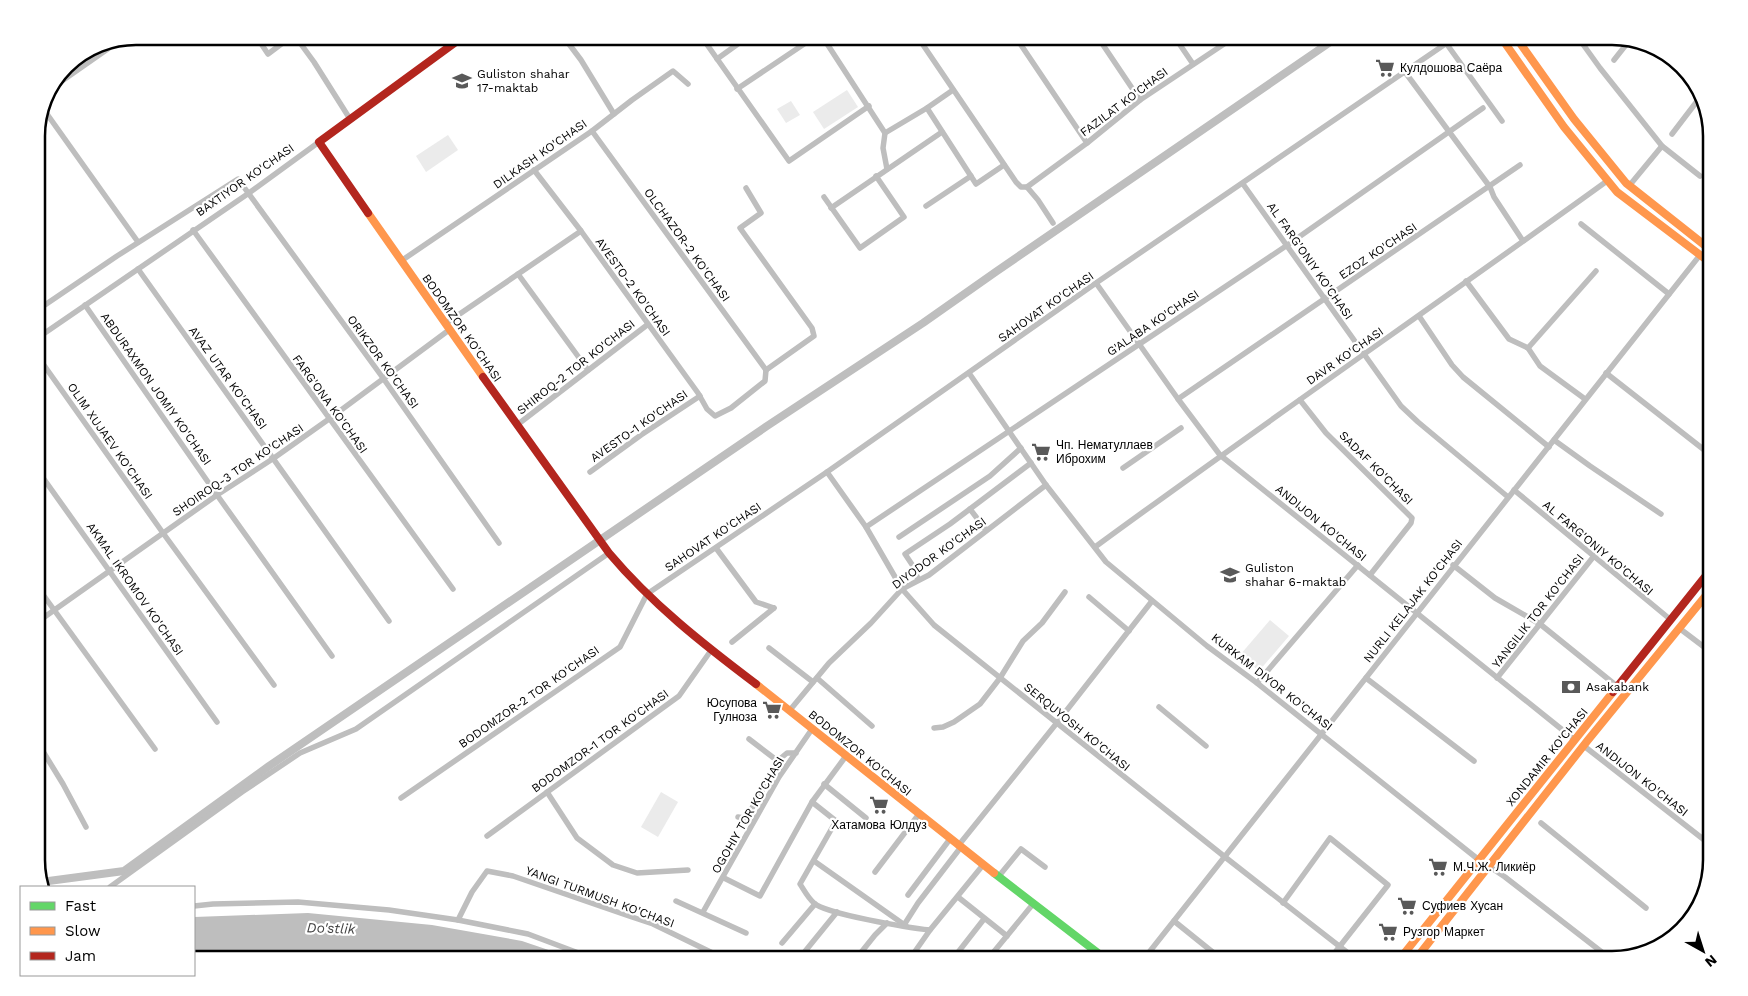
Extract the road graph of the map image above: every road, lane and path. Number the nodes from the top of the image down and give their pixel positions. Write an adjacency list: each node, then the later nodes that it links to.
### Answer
1 (262, 45): 2 (street)
2 (281, 45)
3 (301, 45): 37 (street)
4 (452, 45): 37 (main road, BAXTIYOR KO'CHASI)
5 (570, 45): 35 (street)
6 (707, 45): 22 (street)
7 (736, 45): 22 (street)
8 (803, 45): 28 (street)
9 (828, 45): 32 (street)
10 (923, 45): 29 (street)
11 (1021, 45): 45 (street)
12 (1103, 45): 30 (street)
13 (1180, 45): 24 (street)
14 (1222, 45): 24 (street, FAZILAT KO'CHASI)
15 (1443, 45): 25 (street, SAHOVAT KO'CHASI)
16 (1447, 45): 38 (street)
17 (1506, 45): 54 (main road)
18 (1520, 45): 56 (main road)
19 (1583, 45): 46 (street)
20 (1625, 46): 23 (street)
21 (106, 50): 26 (street)
22 (717, 59): 28 (street)
23 (1614, 60)
24 (1193, 64): 30 (street, FAZILAT KO'CHASI)
25 (1405, 72): 42 (street); 55 (street, SAHOVAT KO'CHASI)
26 (65, 79)
27 (688, 84): 35 (street, DILKASH KO'CHASI)
28 (737, 89): 32 (street)
29 (953, 90): 33 (street); 47 (street)
30 (1140, 100): 45 (street, FAZILAT KO'CHASI)
31 (1696, 102): 43 (street)
32 (869, 106): 41 (street)
33 (927, 108): 40 (street); 41 (street)
34 (1483, 108): 42 (street, G'ALABA KO'CHASI)
35 (614, 114): 39 (street, DILKASH KO'CHASI)
36 (48, 115): 69 (street)
37 (350, 119): 44 (main road, BAXTIYOR KO'CHASI)
38 (1502, 121)
39 (592, 131): 50 (street, DILKASH KO'CHASI); 93 (street, OLCHAZOR-2 KO'CHASI)
40 (942, 132): 49 (street); 52 (street)
41 (885, 133): 49 (street)
42 (1449, 133): 58 (street); 71 (street, G'ALABA KO'CHASI)
43 (1672, 134)
44 (319, 142): 60 (street, BAXTIYOR KO'CHASI); 74 (main road, BODOMZOR KO'CHASI)
45 (1087, 143): 57 (street, FAZILAT KO'CHASI)
46 (1662, 146): 53 (street); 56 (street)
47 (1004, 165): 52 (street); 57 (street)
48 (1520, 165): 58 (street, EZOZ KO'CHASI)
49 (886, 169): 51 (street)
50 (534, 170): 67 (street, AVESTO-2 KO'CHASI); 74 (street, DILKASH KO'CHASI)
51 (876, 176): 63 (street); 63 (street)
52 (971, 176): 62 (street)
53 (1700, 176)
54 (1607, 181): 68 (street, DAVR KO'CHASI); 72 (main road)
55 (1243, 184): 71 (street, AL FARG'ONIY KO'CHASI); 79 (street, SAHOVAT KO'CHASI)
56 (1629, 186): 70 (main road)
57 (1027, 187): 64 (street)
58 (1490, 187): 68 (street); 81 (street, EZOZ KO'CHASI)
59 (746, 188): 93 (street)
60 (249, 193): 66 (street, BAXTIYOR KO'CHASI); 69 (street); 96 (street, ORIKZOR KO'CHASI)
61 (824, 197): 63 (street)
62 (926, 206)
63 (832, 208)
64 (1053, 223)
65 (1581, 224): 80 (street)
66 (194, 230): 75 (street, BAXTIYOR KO'CHASI); 101 (street, FARG'ONA KO'CHASI)
67 (581, 231): 77 (street, SHOIROQ-3 TOR KO'CHASI); 85 (street, AVESTO-2 KO'CHASI)
68 (1523, 241): 78 (street, DAVR KO'CHASI)
69 (138, 242): 82 (street)
70 (1703, 244)
71 (1286, 246): 81 (street, AL FARG'ONIY KO'CHASI); 88 (street, G'ALABA KO'CHASI)
72 (1700, 255): 73 (main road); 80 (street, NURLI KELAJAK KO'CHASI)
73 (1703, 257)
74 (401, 261): 86 (main road, BODOMZOR KO'CHASI)
75 (138, 269): 83 (street, BAXTIYOR KO'CHASI); 110 (street, AVAZ UTAR KO'CHASI)
76 (1596, 271): 89 (street)
77 (518, 274): 86 (street, SHOIROQ-3 TOR KO'CHASI); 92 (street)
78 (1466, 281): 84 (street, DAVR KO'CHASI); 89 (street)
79 (1096, 283): 88 (street, ANDIJON KO'CHASI); 94 (street, SAHOVAT KO'CHASI)
80 (1669, 294): 95 (street, NURLI KELAJAK KO'CHASI)
81 (1324, 299): 90 (street, AL FARG'ONIY KO'CHASI); 98 (street, EZOZ KO'CHASI)
82 (45, 305)
83 (85, 305): 87 (street, BAXTIYOR KO'CHASI); 118 (street, ABDURAXMON JOMIY KO'CHASI)
84 (1419, 316): 90 (street, DAVR KO'CHASI); 106 (street)
85 (647, 325): 92 (street, SHIROQ-2 TOR KO'CHASI); 97 (street, AVESTO-2 KO'CHASI)
86 (447, 327): 96 (street, SHOIROQ-3 TOR KO'CHASI); 102 (main road, BODOMZOR KO'CHASI)
87 (45, 333)
88 (1140, 343): 98 (street, ANDIJON KO'CHASI); 104 (street, G'ALABA KO'CHASI)
89 (1528, 348): 99 (street)
90 (1363, 355): 100 (street, DAVR KO'CHASI); 119 (street, AL FARG'ONIY KO'CHASI)
91 (45, 367): 124 (street, OLIM XUJAEV KO'CHASI)
92 (588, 370): 102 (street, SHIROQ-2 TOR KO'CHASI)
93 (766, 370): 97 (street, AVESTO-2 KO'CHASI)
94 (969, 373): 104 (street, KURKAM DIYOR KO'CHASI); 114 (street, SAHOVAT KO'CHASI)
95 (1606, 373): 99 (street, NURLI KELAJAK KO'CHASI); 108 (street)
96 (383, 378): 101 (street, SHOIROQ-3 TOR KO'CHASI); 126 (street, ORIKZOR KO'CHASI)
97 (700, 396): 113 (street, AVESTO-1 KO'CHASI)
98 (1178, 399): 109 (street, ANDIJON KO'CHASI)
99 (1585, 399): 105 (street, NURLI KELAJAK KO'CHASI)
100 (1300, 400): 109 (street, DAVR KO'CHASI); 134 (street, SADAF KO'CHASI)
101 (329, 420): 110 (street, SHOIROQ-3 TOR KO'CHASI); 137 (street, FARG'ONA KO'CHASI)
102 (518, 425): 129 (main road, BODOMZOR KO'CHASI)
103 (1181, 428): 112 (street)
104 (1009, 430): 107 (street, KURKAM DIYOR KO'CHASI); 122 (street, G'ALABA KO'CHASI)
105 (1554, 440): 106 (street, NURLI KELAJAK KO'CHASI); 121 (street)
106 (1549, 446): 117 (street, NURLI KELAJAK KO'CHASI)
107 (1021, 448): 111 (street, KURKAM DIYOR KO'CHASI); 125 (street)
108 (1703, 449)
109 (1220, 455): 127 (street, DAVR KO'CHASI); 131 (street, ANDIJON KO'CHASI)
110 (274, 458): 118 (street, SHOIROQ-3 TOR KO'CHASI); 149 (street, AVAZ UTAR KO'CHASI)
111 (1031, 463): 116 (street, KURKAM DIYOR KO'CHASI); 120 (street)
112 (1123, 468)
113 (590, 472)
114 (827, 472): 122 (street, SERQUYOSH KO'CHASI); 128 (street, SAHOVAT KO'CHASI)
115 (45, 481): 133 (street, AKMAL IKROMOV KO'CHASI)
116 (1046, 485): 123 (street, DIYODOR KO'CHASI); 127 (street, KURKAM DIYOR KO'CHASI)
117 (1514, 490): 119 (street, NURLI KELAJAK KO'CHASI); 130 (street, AL FARG'ONIY KO'CHASI)
118 (217, 496): 124 (street, SHOIROQ-3 TOR KO'CHASI); 157 (street, ABDURAXMON JOMIY KO'CHASI)
119 (1508, 497): 132 (street, NURLI KELAJAK KO'CHASI)
120 (970, 509): 123 (street); 136 (street)
121 (1661, 514)
122 (866, 527): 138 (street, SERQUYOSH KO'CHASI)
123 (986, 530): 136 (street, DIYODOR KO'CHASI)
124 (164, 533): 133 (street, SHOIROQ-3 TOR KO'CHASI); 163 (street, OLIM XUJAEV KO'CHASI)
125 (899, 537)
126 (499, 543)
127 (1095, 547): 144 (street, KURKAM DIYOR KO'CHASI)
128 (716, 548): 140 (street, SAHOVAT KO'CHASI); 153 (street)
129 (607, 550): 140 (main road, BODOMZOR KO'CHASI); 206 (street)
130 (1594, 556): 148 (street, AL FARG'ONIY KO'CHASI); 150 (street, YANGILIK TOR KO'CHASI)
131 (1358, 565): 134 (street, ANDIJON KO'CHASI); 162 (street)
132 (1453, 565): 146 (street, NURLI KELAJAK KO'CHASI); 150 (street)
133 (110, 571): 145 (street, SHOIROQ-3 TOR KO'CHASI); 167 (street, AKMAL IKROMOV KO'CHASI)
134 (1370, 575): 146 (street, ANDIJON KO'CHASI)
135 (1703, 579): 148 (main road, XONDAMIR KO'CHASI)
136 (918, 580): 138 (street, DIYODOR KO'CHASI)
137 (452, 589)
138 (902, 589): 158 (street, SERQUYOSH KO'CHASI); 161 (street, DIYODOR KO'CHASI)
139 (1065, 592): 158 (street)
140 (646, 594): 156 (main road, BODOMZOR KO'CHASI); 185 (street, BODOMZOR-2 TOR KO'CHASI)
141 (1090, 597): 152 (street)
142 (45, 598): 145 (street)
143 (1703, 599): 151 (main road, XONDAMIR KO'CHASI)
144 (1152, 601): 152 (street); 162 (street, KURKAM DIYOR KO'CHASI)
145 (54, 610): 147 (street, SHOIROQ-3 TOR KO'CHASI); 177 (street)
146 (1415, 613): 159 (street, NURLI KELAJAK KO'CHASI); 160 (street, ANDIJON KO'CHASI)
147 (45, 616)
148 (1670, 620): 164 (main road, XONDAMIR KO'CHASI)
149 (389, 621)
150 (1540, 624): 160 (street, YANGILIK TOR KO'CHASI); 164 (street)
151 (1680, 628): 154 (street); 176 (main road, XONDAMIR KO'CHASI)
152 (1129, 631): 168 (street)
153 (732, 642)
154 (1703, 646)
155 (770, 648): 161 (street)
156 (712, 649): 166 (main road, BODOMZOR KO'CHASI); 184 (street, BODOMZOR-1 TOR KO'CHASI)
157 (332, 656)
158 (1000, 678): 168 (street, SERQUYOSH KO'CHASI); 170 (street)
159 (1366, 678): 172 (street, NURLI KELAJAK KO'CHASI); 181 (street)
160 (1498, 678): 174 (street, ANDIJON KO'CHASI)
161 (815, 680): 166 (street, DIYODOR KO'CHASI); 169 (street)
162 (1257, 683): 172 (street, KURKAM DIYOR KO'CHASI)
163 (274, 685)
164 (1618, 686): 174 (main road, XONDAMIR KO'CHASI)
165 (1159, 707): 175 (street)
166 (790, 710): 171 (main road, BODOMZOR KO'CHASI)
167 (217, 722)
168 (1056, 724): 195 (street); 196 (street, SERQUYOSH KO'CHASI)
169 (872, 726)
170 (934, 728)
171 (812, 729): 178 (street, OGOHIY TOR KO'CHASI); 180 (main road, BODOMZOR KO'CHASI)
172 (1321, 734): 196 (street, NURLI KELAJAK KO'CHASI); 197 (street, KURKAM DIYOR KO'CHASI)
173 (749, 739): 182 (street)
174 (1575, 740): 197 (main road, XONDAMIR KO'CHASI)
175 (1206, 746)
176 (1584, 746): 194 (street, ANDIJON KO'CHASI); 201 (main road, XONDAMIR KO'CHASI)
177 (155, 749)
178 (796, 753): 182 (street); 205 (street, OGOHIY TOR KO'CHASI)
179 (45, 755): 191 (street)
180 (846, 756): 183 (street); 187 (main road, BODOMZOR KO'CHASI)
181 (1474, 761)
182 (779, 762): 188 (street)
183 (824, 784): 186 (street); 189 (street)
184 (547, 792): 192 (street, BODOMZOR-1 TOR KO'CHASI); 202 (street)
185 (401, 798)
186 (812, 802): 198 (street); 205 (street)
187 (919, 814): 193 (main road, BODOMZOR KO'CHASI); 203 (street)
188 (738, 817)
189 (866, 818)
190 (1541, 823): 214 (street)
191 (86, 826)
192 (487, 836)
193 (950, 839): 195 (main road, BODOMZOR KO'CHASI); 207 (street)
194 (1703, 839)
195 (960, 846): 199 (main road, BODOMZOR KO'CHASI); 221 (street)
196 (1225, 857): 210 (street, SERQUYOSH KO'CHASI); 219 (street, NURLI KELAJAK KO'CHASI)
197 (1479, 860): 201 (main road, KURKAM DIYOR KO'CHASI); 239 (main road, XONDAMIR KO'CHASI)
198 (814, 861): 211 (street); 221 (street)
199 (983, 864): 204 (main road, BODOMZOR KO'CHASI); 208 (street)
200 (1045, 867): 204 (street)
201 (1490, 867): 240 (main road, XONDAMIR KO'CHASI); 241 (street, KURKAM DIYOR KO'CHASI)
202 (688, 870)
203 (875, 872)
204 (999, 876): 212 (main road, BODOMZOR KO'CHASI)
205 (724, 878): 215 (street, OGOHIY TOR KO'CHASI)
206 (111, 886)
207 (908, 895)
208 (958, 897): 217 (street); 222 (street)
209 (676, 901): 215 (street)
210 (1282, 903): 226 (street, SERQUYOSH KO'CHASI); 226 (street)
211 (814, 904): 216 (street); 225 (street)
212 (1033, 904): 224 (street); 234 (main road, BODOMZOR KO'CHASI)
213 (195, 906): 218 (street)
214 (1646, 908)
215 (703, 912): 223 (street)
216 (838, 912): 220 (street); 229 (street)
217 (984, 919): 224 (street); 232 (street)
218 (458, 920): 227 (street); 228 (street, YANGI TURMUSH KO'CHASI)
219 (1174, 921): 235 (street, NURLI KELAJAK KO'CHASI); 236 (street)
220 (887, 923): 221 (street); 230 (street)
221 (906, 926): 222 (street)
222 (930, 930): 231 (street)
223 (746, 932)
224 (1007, 936): 233 (street)
225 (782, 943)
226 (1340, 946): 237 (street); 238 (street, SERQUYOSH KO'CHASI)
227 (573, 951)
228 (708, 951)
229 (806, 951)
230 (862, 951)
231 (915, 951)
232 (959, 951)
233 (994, 951)
234 (1095, 951)
235 (1150, 951)
236 (1211, 951)
237 (1336, 951)
238 (1346, 951)
239 (1407, 951)
240 (1422, 951)
241 (1601, 951)

